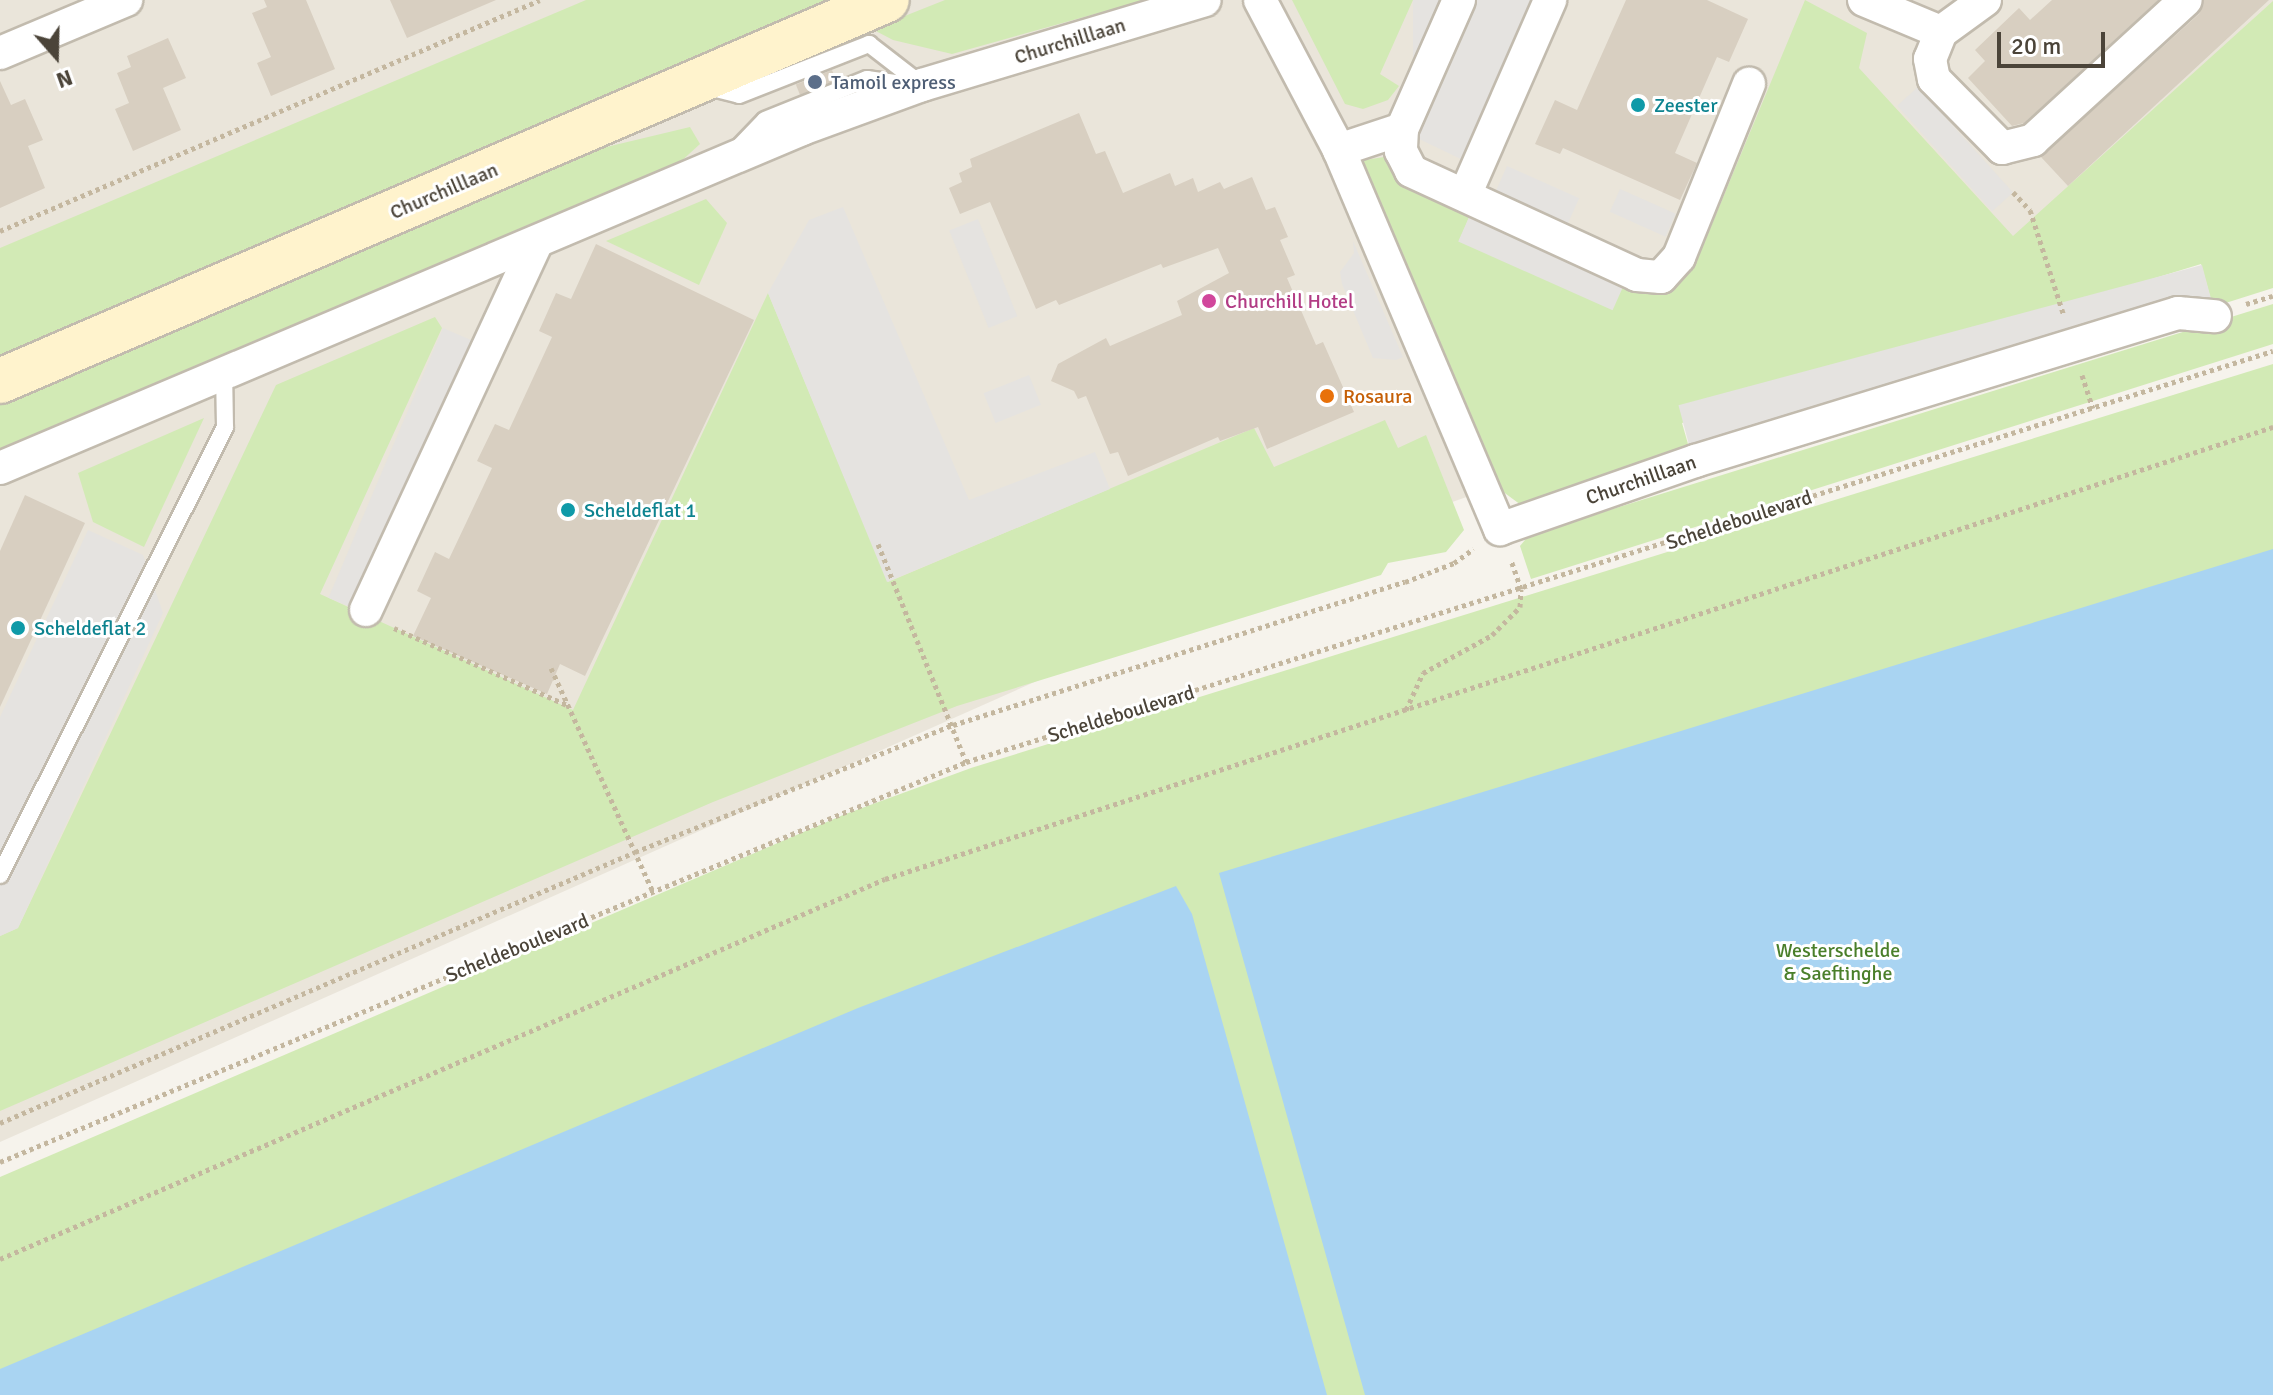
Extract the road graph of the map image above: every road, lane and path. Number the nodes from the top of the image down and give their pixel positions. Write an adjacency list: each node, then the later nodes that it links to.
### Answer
1 (126, 0): 12 (street)
2 (540, 0): 20 (path)
3 (887, 0): 13 (main road, Churchilllaan)
4 (1205, 0): 15 (street, Churchilllaan)
5 (1260, 0): 17 (street)
6 (1459, 0): 16 (street)
7 (1550, 0): 19 (street)
8 (1864, 0): 11 (street)
9 (1985, 0): 11 (street)
10 (2186, 0): 11 (street)
11 (1941, 32)
12 (0, 53)
13 (695, 84): 15 (lane); 26 (main road, Churchilllaan)
14 (1749, 84): 19 (street)
15 (922, 85): 21 (street, Churchilllaan)
16 (1402, 129): 17 (street); 19 (street)
17 (1339, 150): 29 (street)
18 (2013, 192): 22 (path)
19 (1465, 195)
20 (0, 231)
21 (536, 243): 25 (street, Churchilllaan); 32 (street)
22 (2062, 310)
23 (2215, 316): 29 (street, Churchilllaan)
24 (2273, 351): 31 (path, Scheldeboulevard)
25 (224, 370): 28 (street, Churchilllaan); 40 (lane)
26 (0, 381)
27 (2273, 427): 36 (path)
28 (0, 468)
29 (1500, 529): 31 (path); 37 (path, Scheldeboulevard)
30 (878, 544): 37 (path)
31 (1521, 589): 36 (path); 38 (path, Scheldeboulevard)
32 (366, 610)
33 (404, 634): 35 (path)
34 (551, 668): 35 (path)
35 (568, 706): 39 (path)
36 (1406, 710): 44 (path)
37 (953, 725): 38 (path); 39 (path, Scheldeboulevard)
38 (966, 762): 41 (path, Scheldeboulevard)
39 (635, 852): 41 (path); 42 (path, Scheldeboulevard)
40 (0, 875)
41 (653, 892): 43 (path, Scheldeboulevard)
42 (0, 1123)
43 (0, 1162)
44 (0, 1259)

